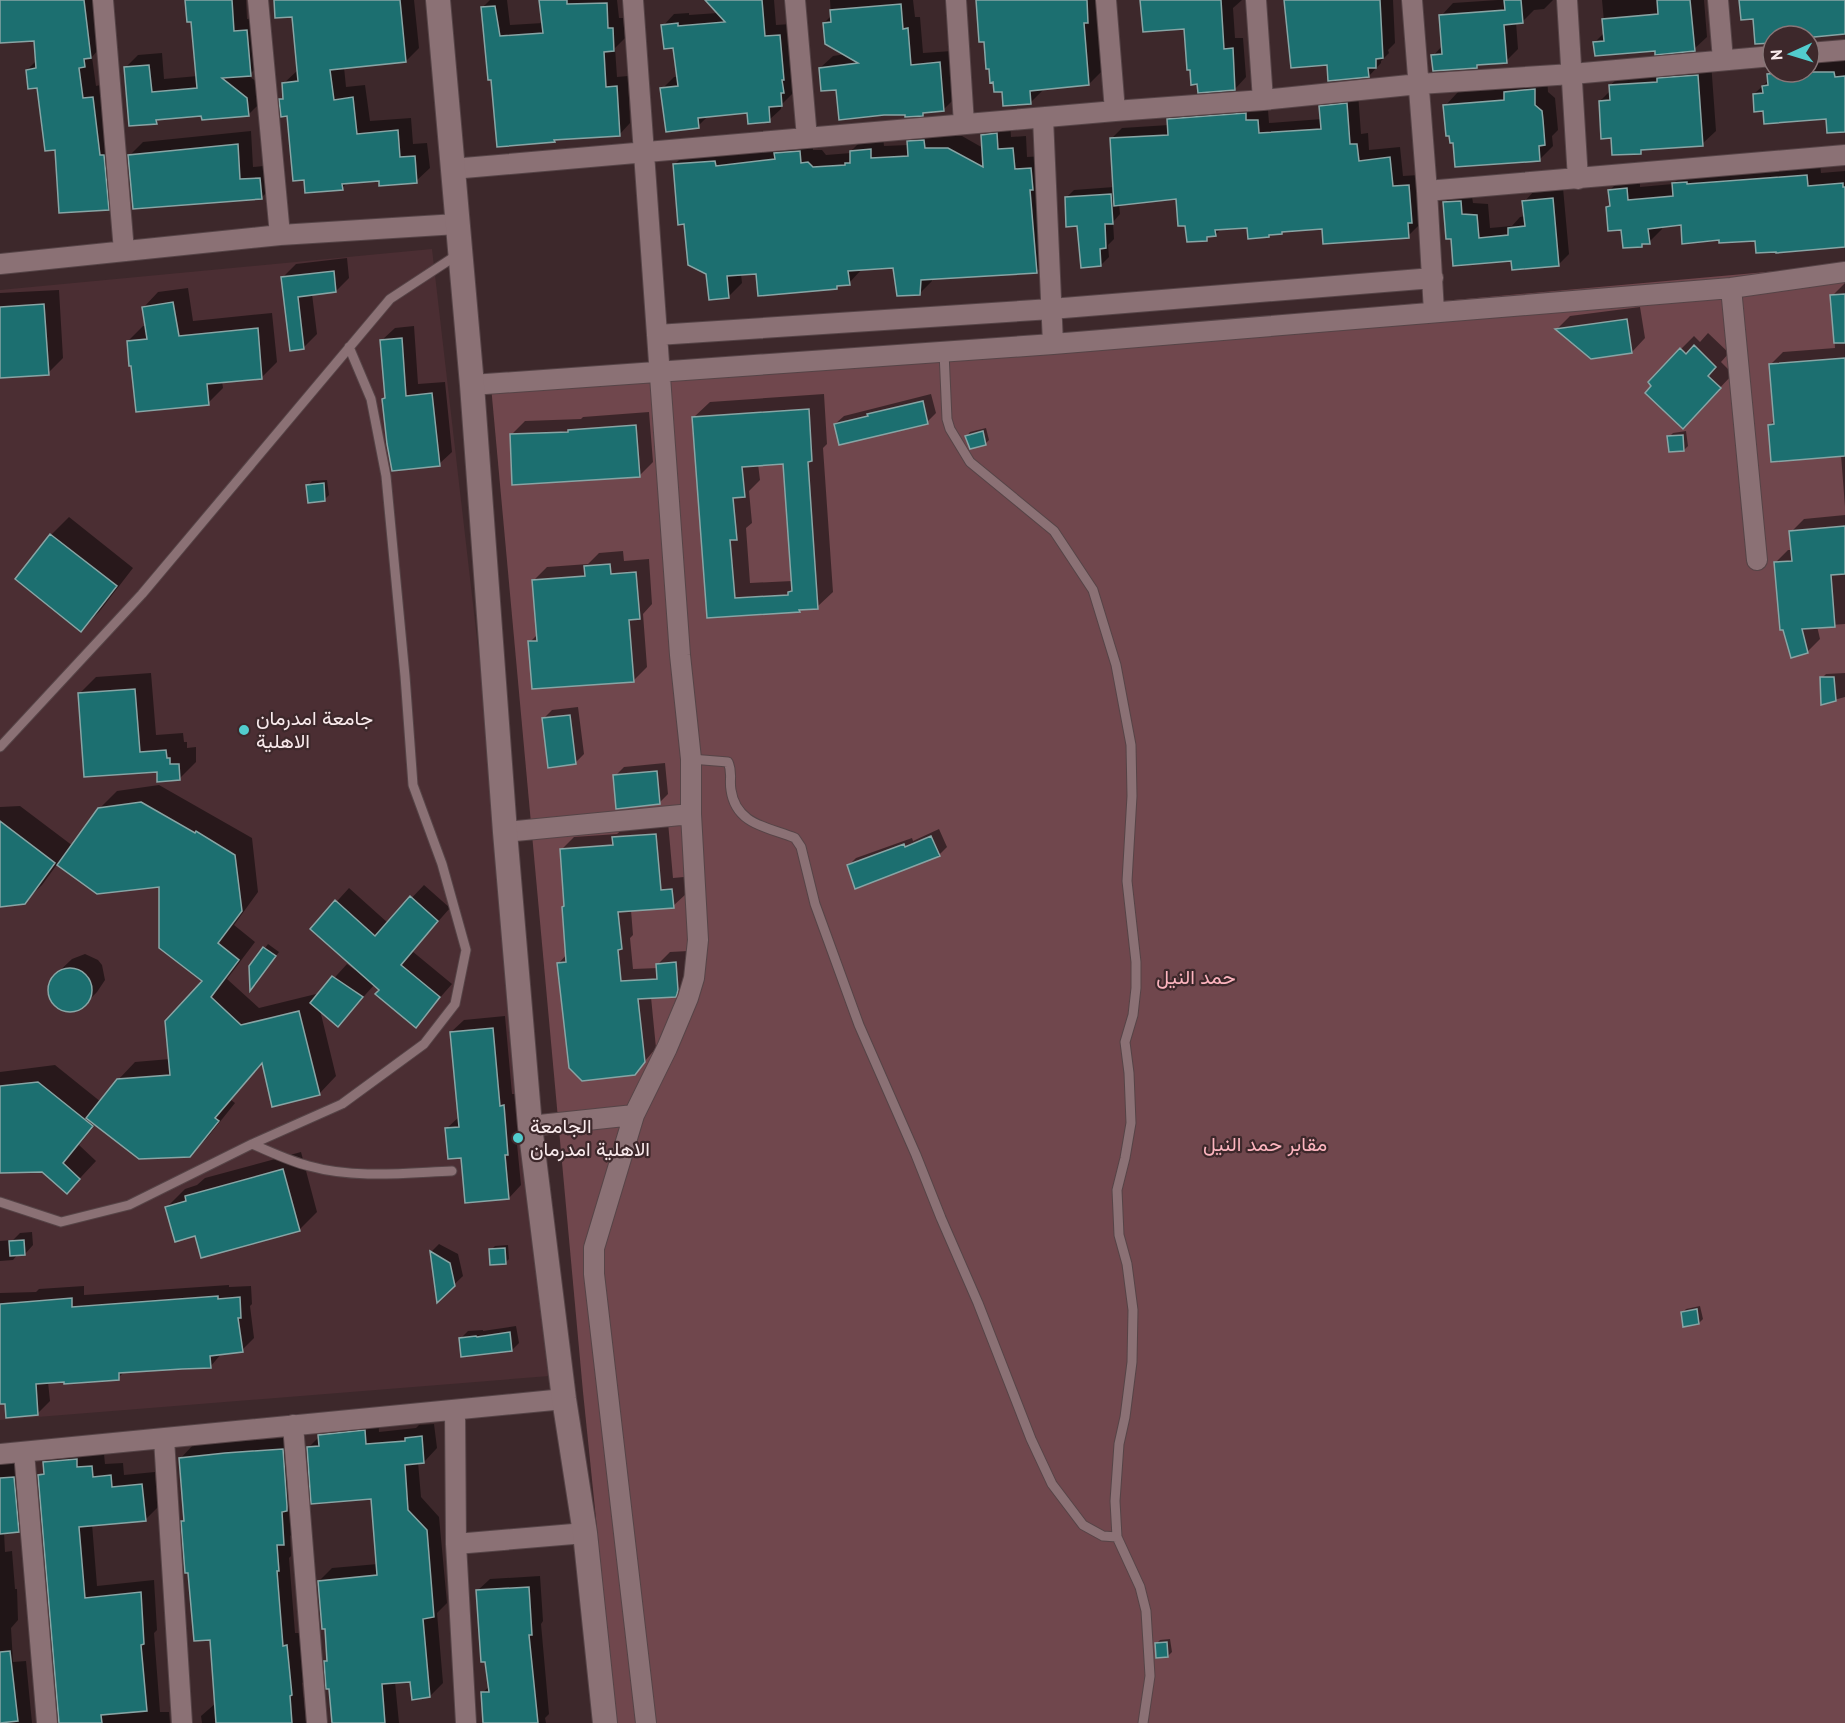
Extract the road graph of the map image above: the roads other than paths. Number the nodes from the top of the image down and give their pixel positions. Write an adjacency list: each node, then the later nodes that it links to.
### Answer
1 (103, 0): 30 (street)
2 (258, 0): 29 (street)
3 (438, 0): 25 (street)
4 (633, 0): 23 (street)
5 (795, 0): 22 (street)
6 (956, 0): 21 (street)
7 (1106, 0): 19 (street)
8 (1256, 0): 18 (street)
9 (1412, 0): 17 (street)
10 (1567, 0): 16 (street)
11 (1718, 0): 15 (street)
12 (1845, 50): 13 (street)
13 (1821, 52)
14 (1761, 57): 15 (street)
15 (1723, 60): 16 (street)
16 (1572, 74): 17 (street); 26 (street)
17 (1419, 84): 18 (street); 27 (street)
18 (1263, 100): 19 (street)
19 (1115, 111): 20 (street)
20 (1043, 118): 21 (street); 36 (street)
21 (964, 124): 22 (street)
22 (807, 138): 23 (street)
23 (644, 153): 25 (street); 38 (street)
24 (1845, 155): 26 (street)
25 (452, 169): 28 (street)
26 (1578, 178): 27 (street)
27 (1427, 192): 34 (street)
28 (457, 224): 29 (street); 31 (street)
29 (280, 236): 30 (street)
30 (124, 251): 32 (street)
31 (459, 254): 40 (lane); 43 (street)
32 (0, 264)
33 (1845, 272): 35 (street)
34 (1433, 278): 36 (street); 37 (street)
35 (1731, 288): 37 (street); 44 (street)
36 (1051, 309): 38 (street); 39 (street)
37 (1434, 312): 39 (street)
38 (657, 335): 42 (street)
39 (1053, 344): 41 (street)
40 (349, 347): 45 (lane); 51 (lane)
41 (944, 352): 42 (street); 61 (lane)
42 (659, 371): 43 (street); 46 (street)
43 (472, 385): 48 (street)
44 (1757, 560)
45 (0, 747)
46 (691, 759): 47 (street); 61 (lane)
47 (691, 814): 48 (street); 49 (street)
48 (505, 832): 50 (street)
49 (634, 1115): 50 (street); 68 (street)
50 (530, 1126): 54 (street)
51 (252, 1144): 52 (lane); 53 (lane)
52 (453, 1171)
53 (0, 1202)
54 (564, 1399): 55 (street); 60 (street)
55 (455, 1410): 56 (street); 62 (street)
56 (293, 1425): 57 (street); 65 (street)
57 (164, 1439): 58 (street); 64 (street)
58 (24, 1452): 59 (street); 63 (street)
59 (0, 1455)
60 (585, 1533): 62 (street); 67 (street)
61 (1116, 1537): 69 (lane)
62 (456, 1544): 66 (street)
63 (47, 1723)
64 (182, 1723)
65 (317, 1723)
66 (466, 1723)
67 (605, 1723)
68 (646, 1723)
69 (1143, 1723)

